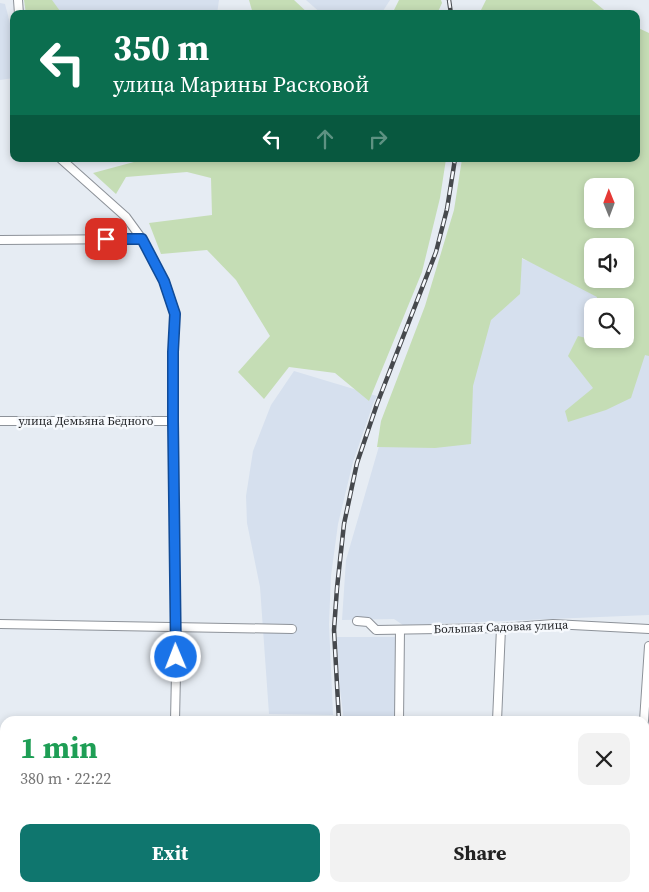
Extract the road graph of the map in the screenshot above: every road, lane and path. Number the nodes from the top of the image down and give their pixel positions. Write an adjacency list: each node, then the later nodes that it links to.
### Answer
1 (64, 162): 2 (street)
2 (142, 239): 3 (street); 5 (street)
3 (0, 240)
4 (0, 421): 5 (street, улица Демьяна Бедного)
5 (173, 421): 8 (street)
6 (357, 621): 12 (street, Большая Садовая улица)
7 (0, 624): 8 (street)
8 (175, 626): 10 (street); 14 (street)
9 (501, 628): 11 (street, Большая Садовая улица); 12 (street, Большая Садовая улица); 16 (street)
10 (292, 629)
11 (649, 629)
12 (400, 630): 15 (street)
13 (649, 646): 17 (street)
14 (175, 716)
15 (399, 716)
16 (497, 716)
17 (644, 716)

